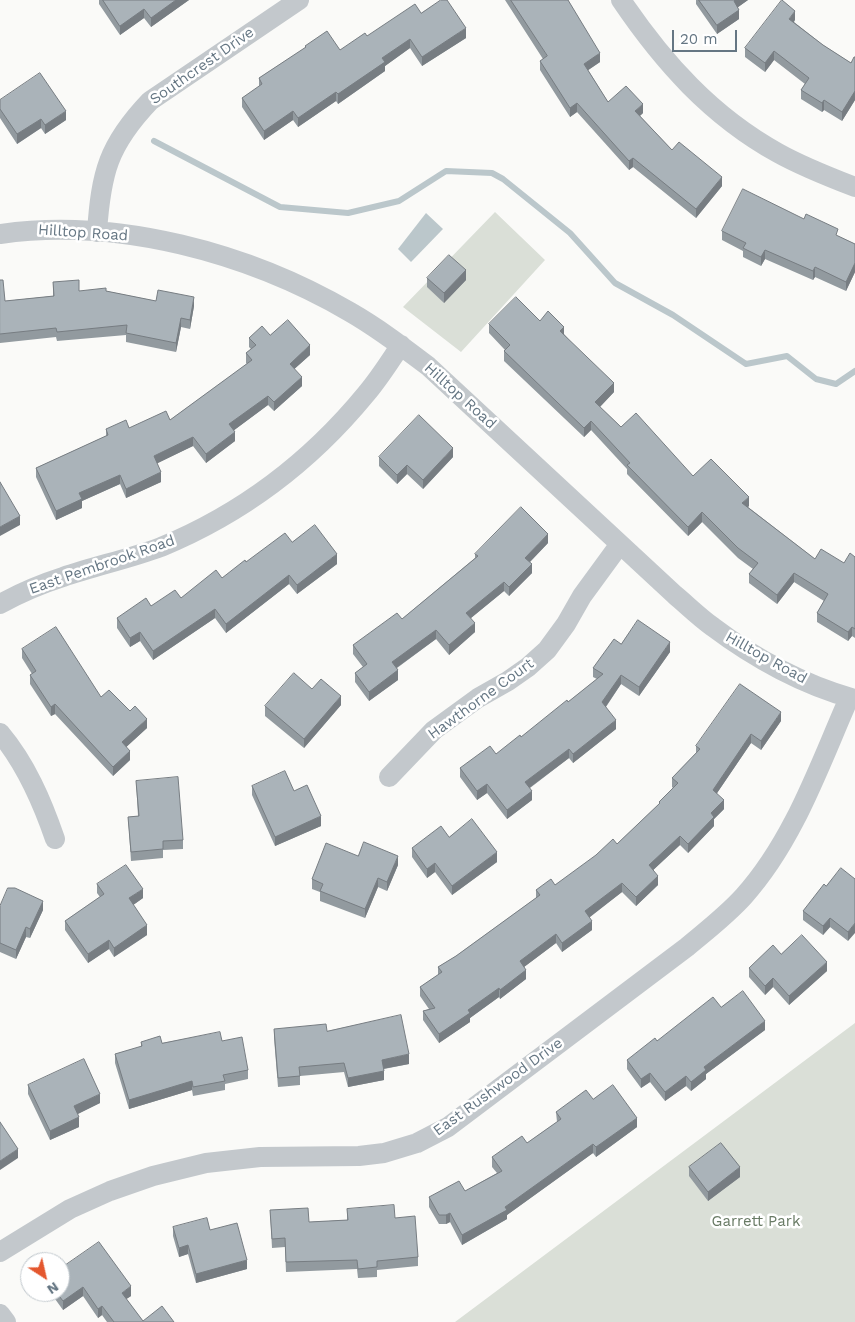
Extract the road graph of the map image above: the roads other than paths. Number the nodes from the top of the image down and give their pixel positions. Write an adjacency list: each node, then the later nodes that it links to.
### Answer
1 (299, 0): 4 (street, Southcrest Drive)
2 (621, 0): 3 (street)
3 (855, 187)
4 (97, 232): 5 (street, Hilltop Road); 6 (street, Hilltop Road)
5 (0, 234)
6 (401, 345): 7 (street, Hilltop Road); 8 (street, East Pembrook Road)
7 (620, 544): 9 (street, Hilltop Road); 11 (street, Hawthorne Court)
8 (0, 604)
9 (852, 699): 13 (street, East Rushwood Drive)
10 (0, 733): 12 (street)
11 (390, 778)
12 (55, 839)
13 (0, 1252)
14 (0, 1314): 15 (street)
15 (6, 1322)

